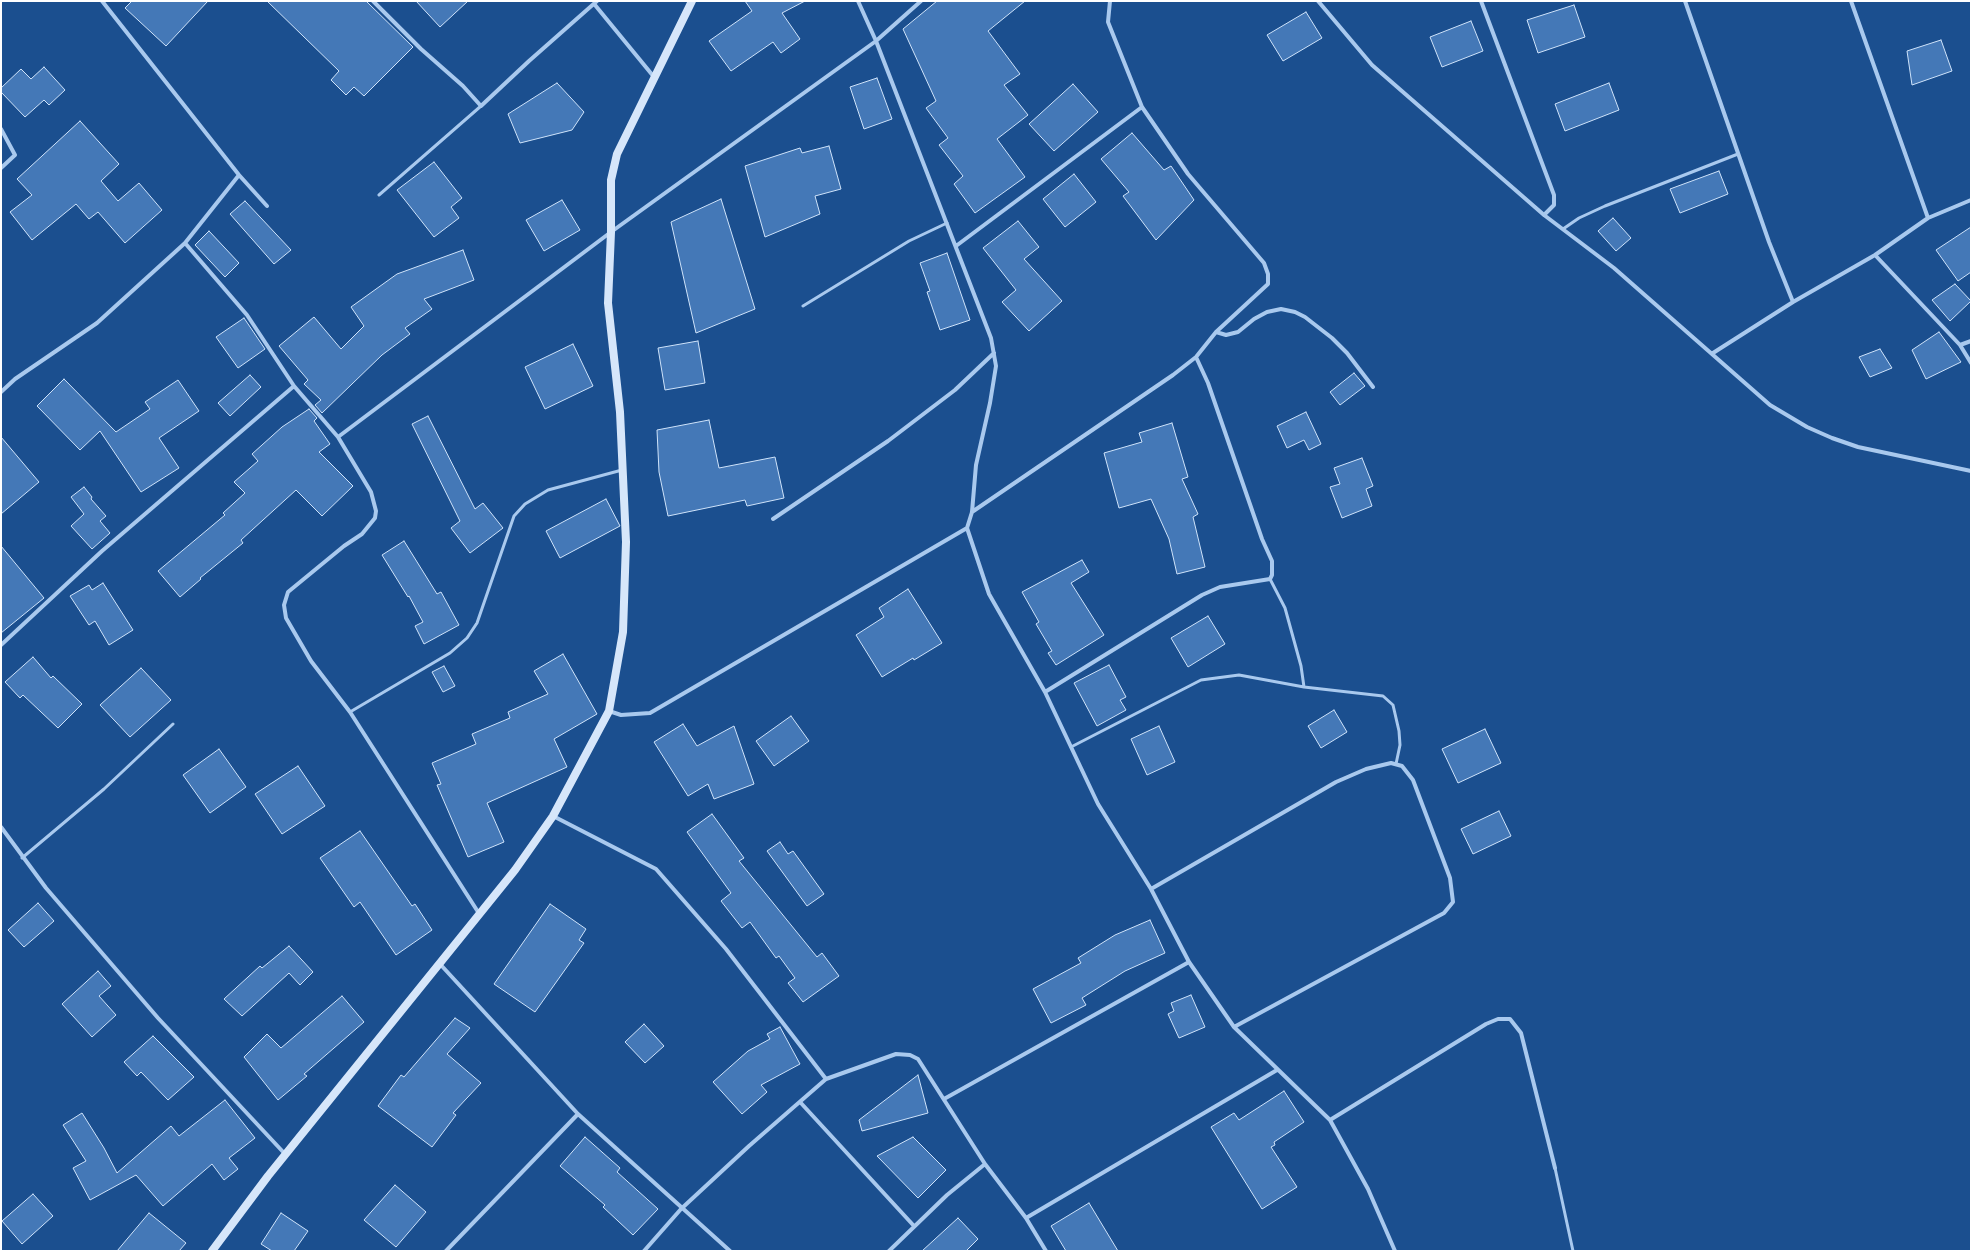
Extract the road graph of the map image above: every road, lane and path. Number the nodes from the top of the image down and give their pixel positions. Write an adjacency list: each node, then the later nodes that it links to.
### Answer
1 (102, 1): 19 (street)
2 (373, 1): 14 (street)
3 (692, 1): 13 (street)
4 (858, 1): 12 (street)
5 (921, 1): 12 (street)
6 (1110, 1): 15 (street)
7 (1318, 1): 23 (street)
8 (1481, 1): 23 (street)
9 (1685, 1): 17 (street)
10 (1851, 1): 24 (street)
11 (596, 3): 13 (street); 14 (street)
12 (876, 41): 25 (street); 27 (street)
13 (654, 77): 27 (street)
14 (481, 106): 20 (lane)
15 (1142, 107): 29 (street); 33 (street)
16 (1, 129): 18 (street)
17 (1738, 154): 26 (lane); 31 (street)
18 (1, 168)
19 (239, 175): 22 (street); 28 (street)
20 (379, 195)
21 (1971, 200): 24 (street)
22 (268, 206)
23 (1544, 215): 26 (street)
24 (1928, 218): 30 (street)
25 (947, 223): 29 (street); 32 (lane)
26 (1563, 229): 37 (street)
27 (611, 232): 43 (street); 44 (street)
28 (185, 243): 40 (street); 42 (street)
29 (956, 246): 36 (street)
30 (1875, 255): 31 (street); 35 (street)
31 (1793, 302): 37 (street)
32 (804, 306)
33 (1216, 332): 38 (street); 41 (street)
34 (1971, 341): 35 (street)
35 (1960, 345): 39 (street)
36 (994, 353): 46 (street); 47 (street)
37 (1713, 353): 45 (street)
38 (1196, 357): 46 (street); 49 (street)
39 (1971, 363)
40 (294, 386): 43 (street); 50 (street)
41 (1373, 387)
42 (1, 392)
43 (338, 437): 54 (street)
44 (623, 470): 53 (street); 54 (lane)
45 (1971, 471)
46 (972, 512): 48 (street)
47 (774, 519)
48 (967, 528): 52 (street); 53 (street)
49 (1270, 579): 51 (lane); 52 (street)
50 (1, 645)
51 (1304, 686): 56 (lane); 57 (lane)
52 (1045, 692): 56 (street)
53 (609, 711): 58 (street)
54 (350, 712): 62 (street)
55 (173, 724): 60 (lane)
56 (1071, 747): 61 (street)
57 (1396, 764): 61 (street); 65 (street)
58 (553, 816): 62 (street); 67 (street)
59 (1, 827): 60 (street)
60 (22, 858): 72 (street)
61 (1151, 889): 63 (street)
62 (480, 915): 64 (street)
63 (1189, 962): 65 (street); 68 (street)
64 (440, 964): 70 (street); 72 (street)
65 (1234, 1027): 66 (street)
66 (1277, 1070): 71 (street); 76 (street)
67 (826, 1079): 68 (street); 69 (street)
68 (944, 1099): 73 (street)
69 (800, 1102): 75 (street); 77 (street)
70 (578, 1114): 75 (street); 79 (street)
71 (1330, 1120): 74 (street); 84 (street)
72 (285, 1154): 78 (street)
73 (985, 1164): 76 (street); 77 (street)
74 (1555, 1168): 85 (lane)
75 (681, 1209): 80 (street); 81 (street)
76 (1026, 1218): 83 (street)
77 (914, 1226): 82 (street)
78 (212, 1251)
79 (446, 1251)
80 (644, 1251)
81 (730, 1251)
82 (889, 1251)
83 (1046, 1251)
84 (1395, 1251)
85 (1573, 1251)

